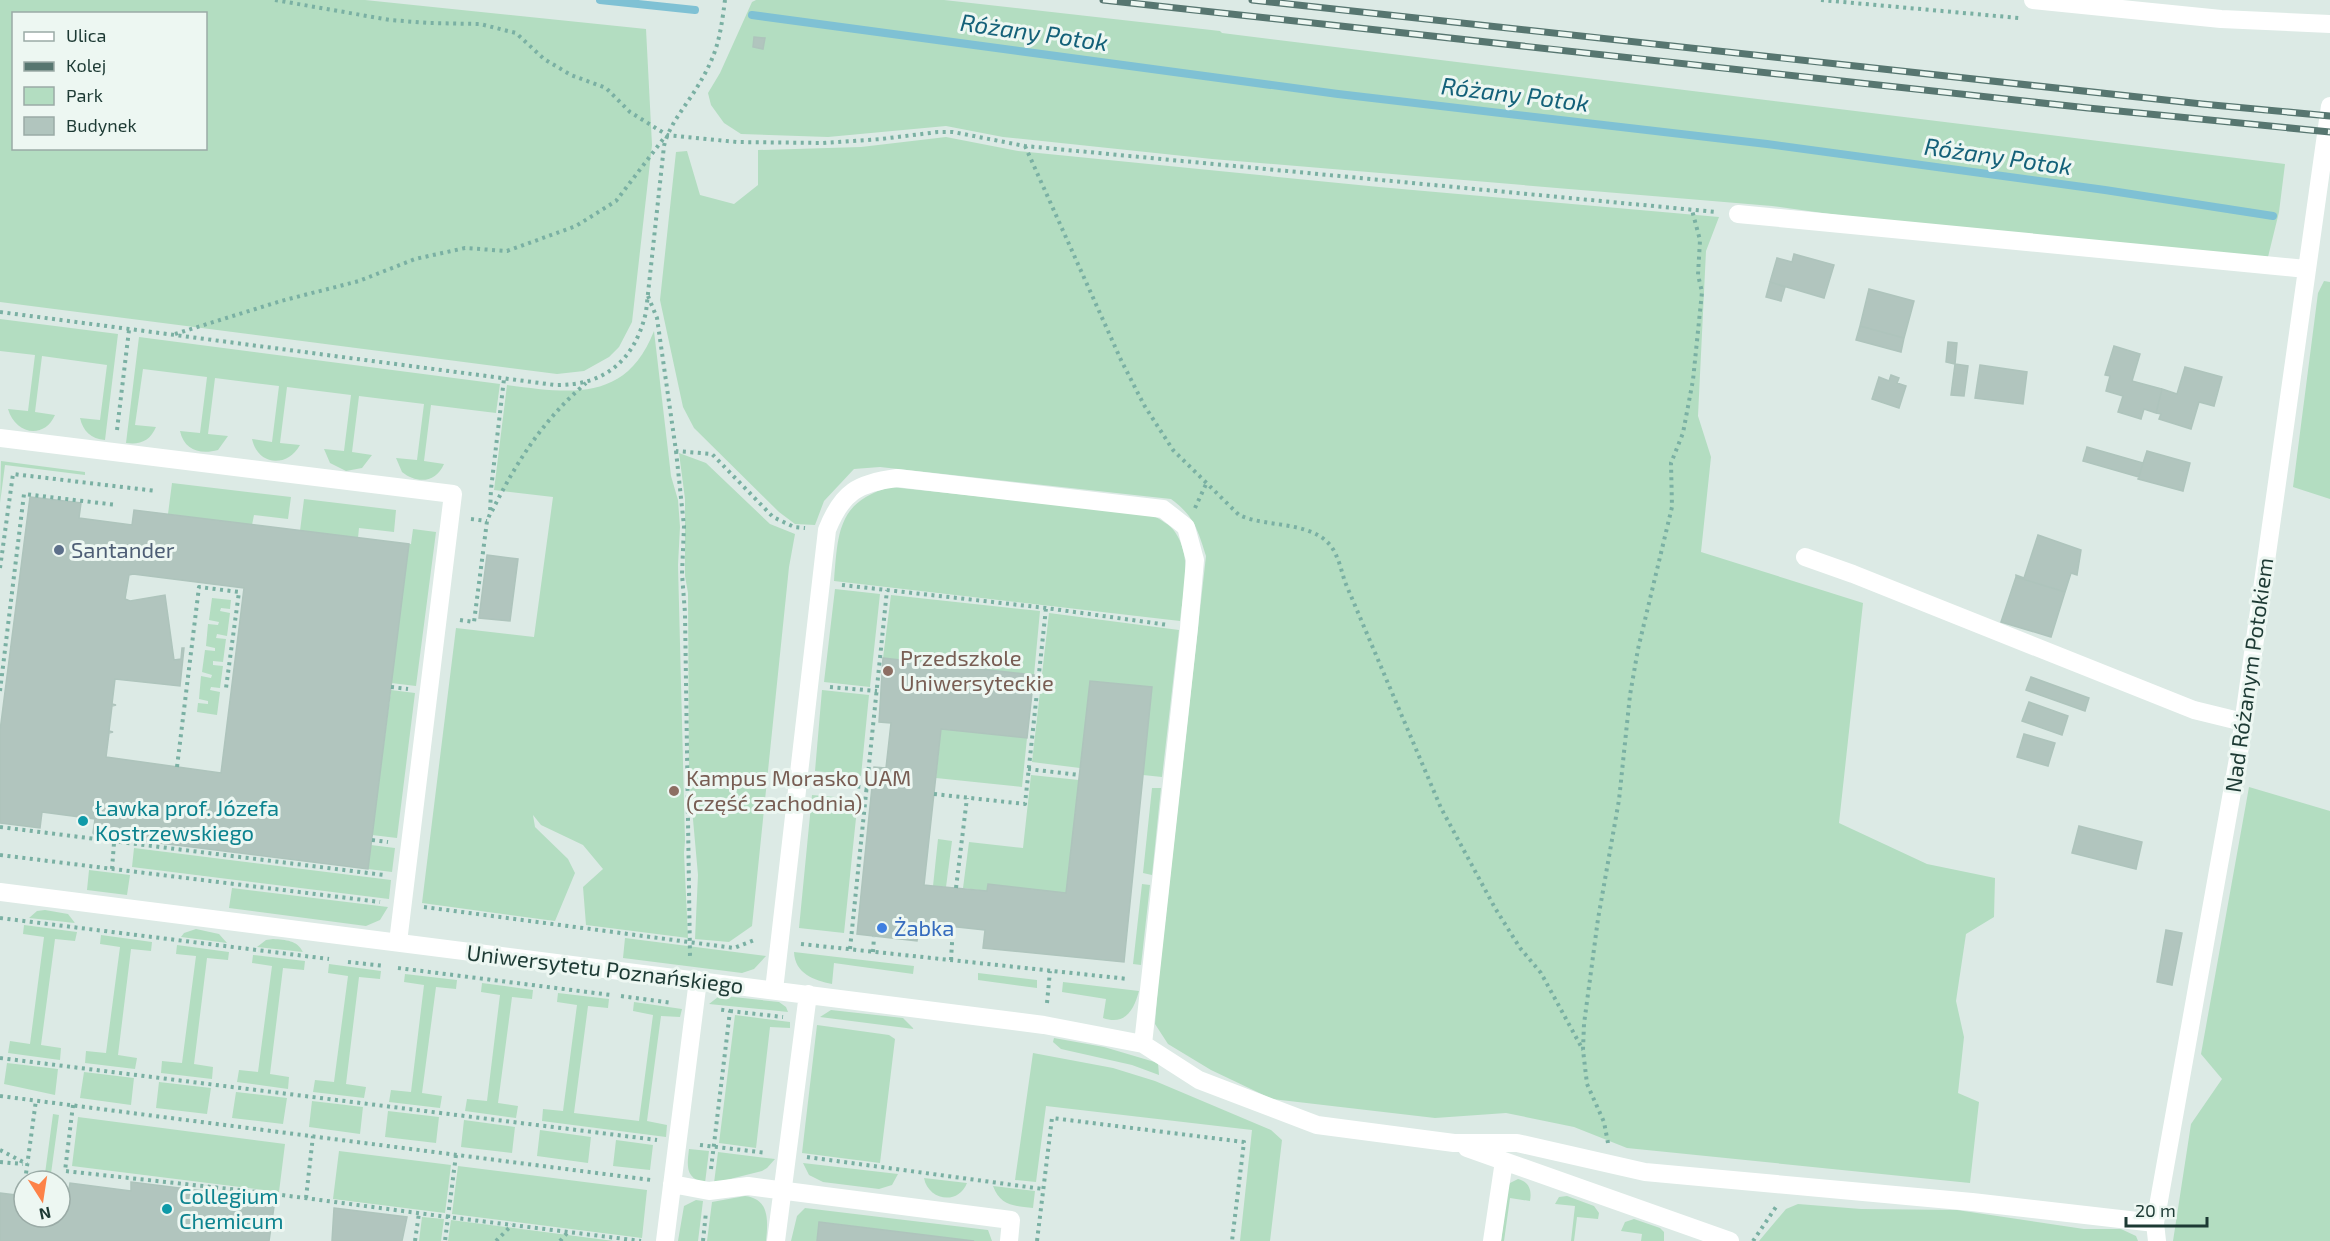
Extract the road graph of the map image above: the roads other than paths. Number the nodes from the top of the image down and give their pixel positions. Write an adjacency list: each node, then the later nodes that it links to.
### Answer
1 (2033, 0): 2 (street)
2 (2330, 24)
3 (2330, 106): 4 (street, Nad Różanym Potokiem)
4 (2324, 188): 6 (street, Nad Różanym Potokiem)
5 (1738, 214): 6 (street)
6 (2306, 268): 9 (street, Nad Różanym Potokiem)
7 (0, 438): 11 (street)
8 (1805, 557): 9 (street)
9 (2243, 722): 21 (street, Nad Różanym Potokiem)
10 (0, 892): 11 (street, Uniwersytetu Poznańskiego)
11 (398, 942): 12 (street, Uniwersytetu Poznańskiego)
12 (698, 980): 13 (street, Uniwersytetu Poznańskiego); 18 (street)
13 (774, 990): 14 (street, Uniwersytetu Poznańskiego); 15 (street)
14 (808, 994): 15 (street, Uniwersytetu Poznańskiego); 19 (street)
15 (1143, 1044): 16 (street, Uniwersytetu Poznańskiego)
16 (1454, 1143): 17 (street); 21 (street)
17 (1504, 1161): 20 (street); 25 (street)
18 (672, 1184): 19 (street); 22 (street)
19 (781, 1190): 23 (street); 24 (street)
20 (1681, 1232): 26 (street)
21 (2156, 1232)
22 (665, 1241)
23 (776, 1241)
24 (1009, 1241)
25 (1492, 1241)
26 (1730, 1241)

